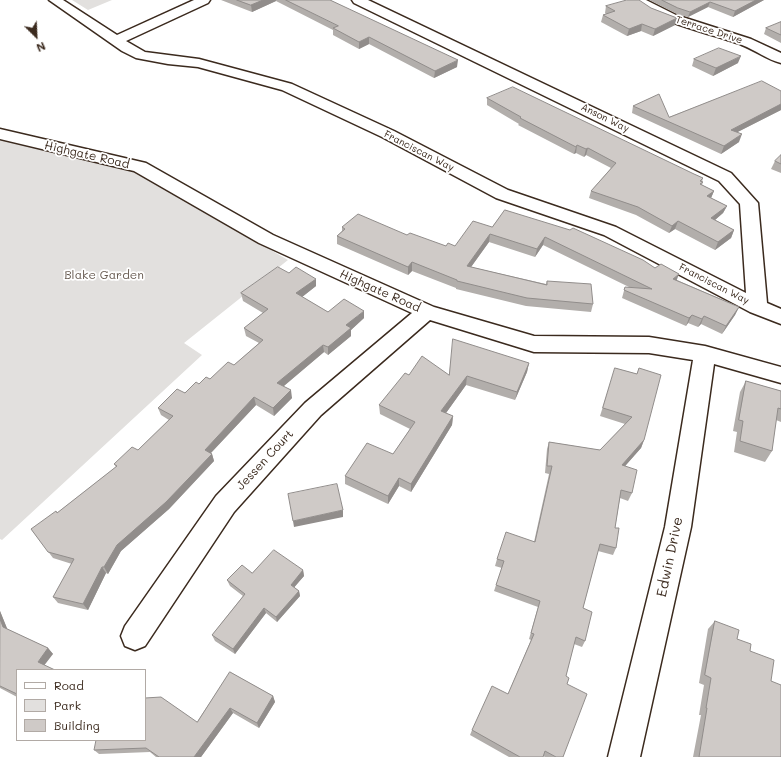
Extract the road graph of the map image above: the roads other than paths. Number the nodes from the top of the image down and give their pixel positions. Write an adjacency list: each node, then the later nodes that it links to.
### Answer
1 (55, 0): 5 (street, Franciscan Way)
2 (204, 0): 5 (street)
3 (358, 0): 8 (street, Anson Way)
4 (637, 0): 6 (street, Terrace Drive)
5 (117, 40): 8 (street, Franciscan Way)
6 (781, 59)
7 (0, 134): 9 (street, Highgate Road)
8 (757, 306): 10 (street, Franciscan Way)
9 (427, 312): 11 (street, Highgate Road); 13 (street, Jessen Court)
10 (781, 317)
11 (706, 354): 12 (street, Highgate Road); 14 (street, Edwin Drive)
12 (781, 375)
13 (135, 636)
14 (624, 757)

